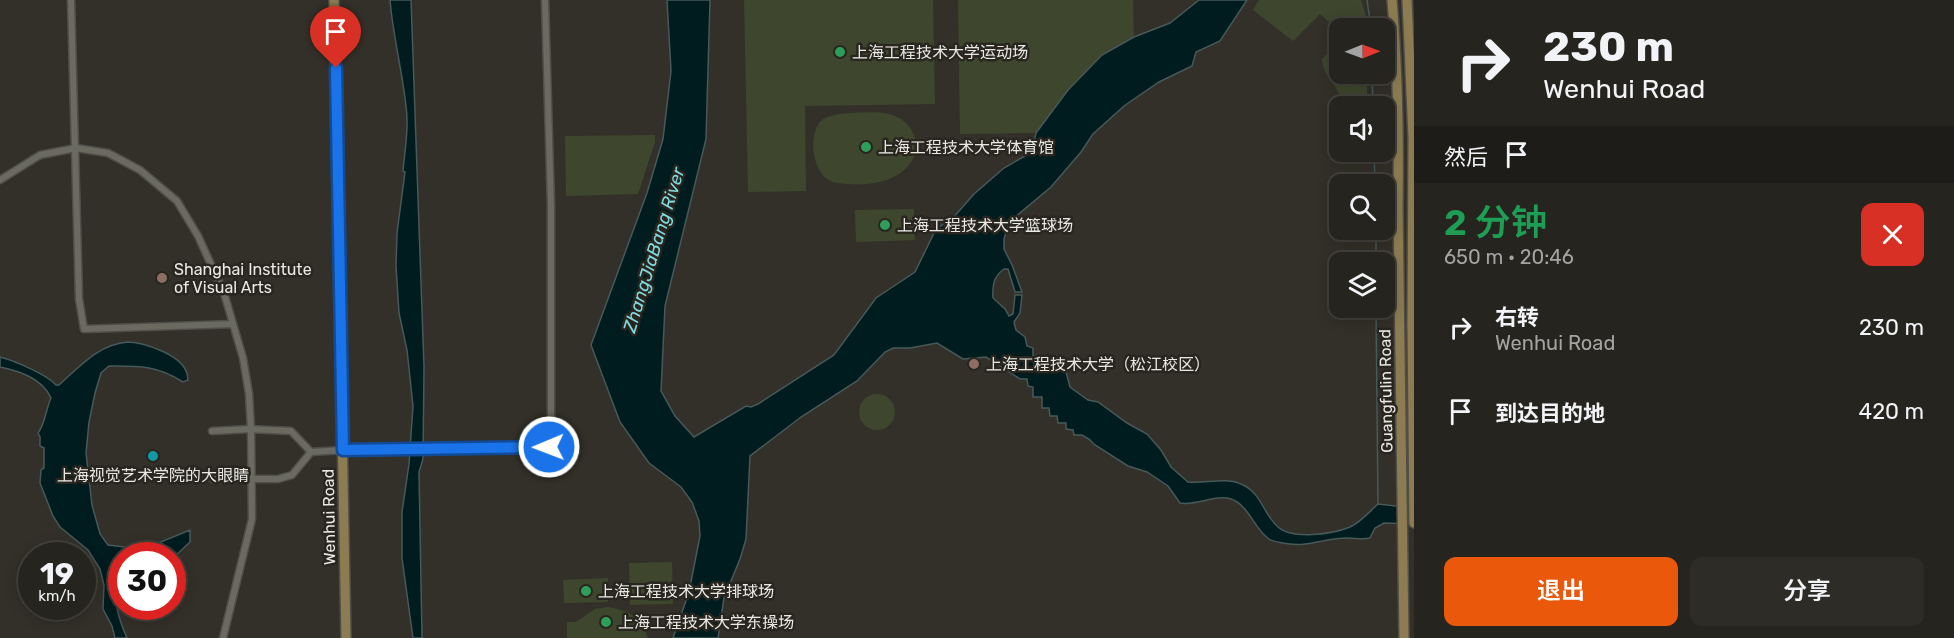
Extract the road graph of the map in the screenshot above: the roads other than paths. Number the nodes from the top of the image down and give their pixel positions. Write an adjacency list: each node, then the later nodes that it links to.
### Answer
1 (71, 0): 6 (street)
2 (334, 0): 12 (main road, Wenhui Road)
3 (544, 0): 12 (street)
4 (1392, 0): 20 (main road, Guangfulin Road)
5 (1407, 0): 9 (main road, Guangfulin Road)
6 (76, 148): 7 (street); 8 (street); 8 (street)
7 (0, 180)
8 (233, 324): 10 (street)
9 (1413, 324): 16 (main road, Guangfulin Road)
10 (251, 429): 11 (street); 13 (street); 14 (street)
11 (212, 431)
12 (343, 450): 13 (street); 19 (main road, Wenhui Road)
13 (311, 452): 14 (street)
14 (252, 478): 15 (street); 18 (street)
15 (213, 479)
16 (1414, 506): 17 (main road, Guangfulin Road)
17 (1414, 523)
18 (223, 638)
19 (346, 638)
20 (1404, 638)

